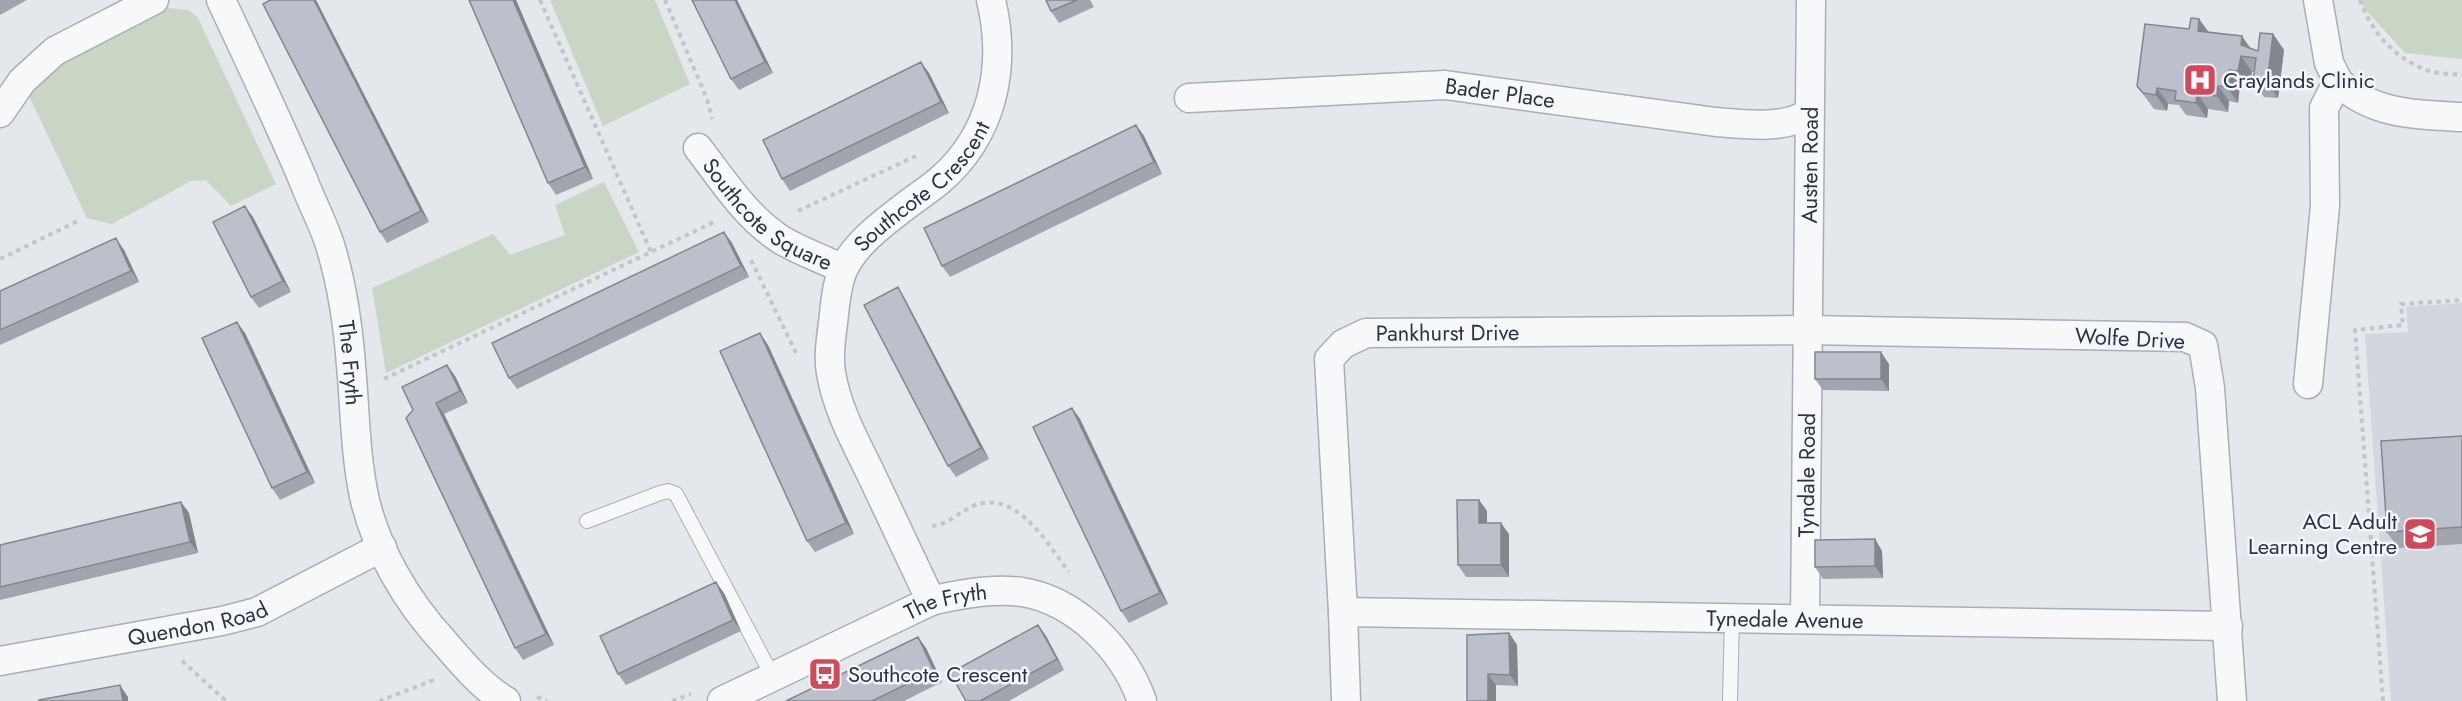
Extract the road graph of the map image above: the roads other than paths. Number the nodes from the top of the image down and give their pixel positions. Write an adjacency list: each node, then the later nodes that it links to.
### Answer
1 (154, 0): 8 (street)
2 (221, 0): 16 (street, The Fryth)
3 (991, 0): 12 (street, Southcote Crescent)
4 (1811, 0): 9 (street, Austen Road)
5 (2318, 0): 6 (street)
6 (2338, 81): 10 (street); 14 (street)
7 (1189, 98): 9 (street, Bader Place)
8 (0, 113)
9 (1808, 113): 13 (street, Austen Road)
10 (2462, 117)
11 (707, 137): 12 (street, Southcote Square)
12 (843, 269): 17 (street, Southcote Crescent)
13 (1808, 330): 18 (street, Pankhurst Drive); 20 (street, Tyndale Road); 21 (street, Wolfe Drive)
14 (2308, 384)
15 (587, 520): 23 (lane)
16 (382, 547): 22 (street, Quendon Road); 24 (street, The Fryth)
17 (931, 601): 23 (street, The Fryth); 26 (street, The Fryth)
18 (1343, 612): 19 (street, Tynedale Avenue); 27 (street, Pankhurst Drive)
19 (1732, 618): 20 (street, Tynedale Avenue); 28 (lane)
20 (1804, 620): 21 (street, Tynedale Avenue)
21 (2228, 626): 29 (street, Wolfe Drive)
22 (0, 661)
23 (773, 677): 25 (street, The Fryth)
24 (518, 698)
25 (722, 701)
26 (1142, 701)
27 (1346, 701)
28 (1730, 701)
29 (2232, 701)

